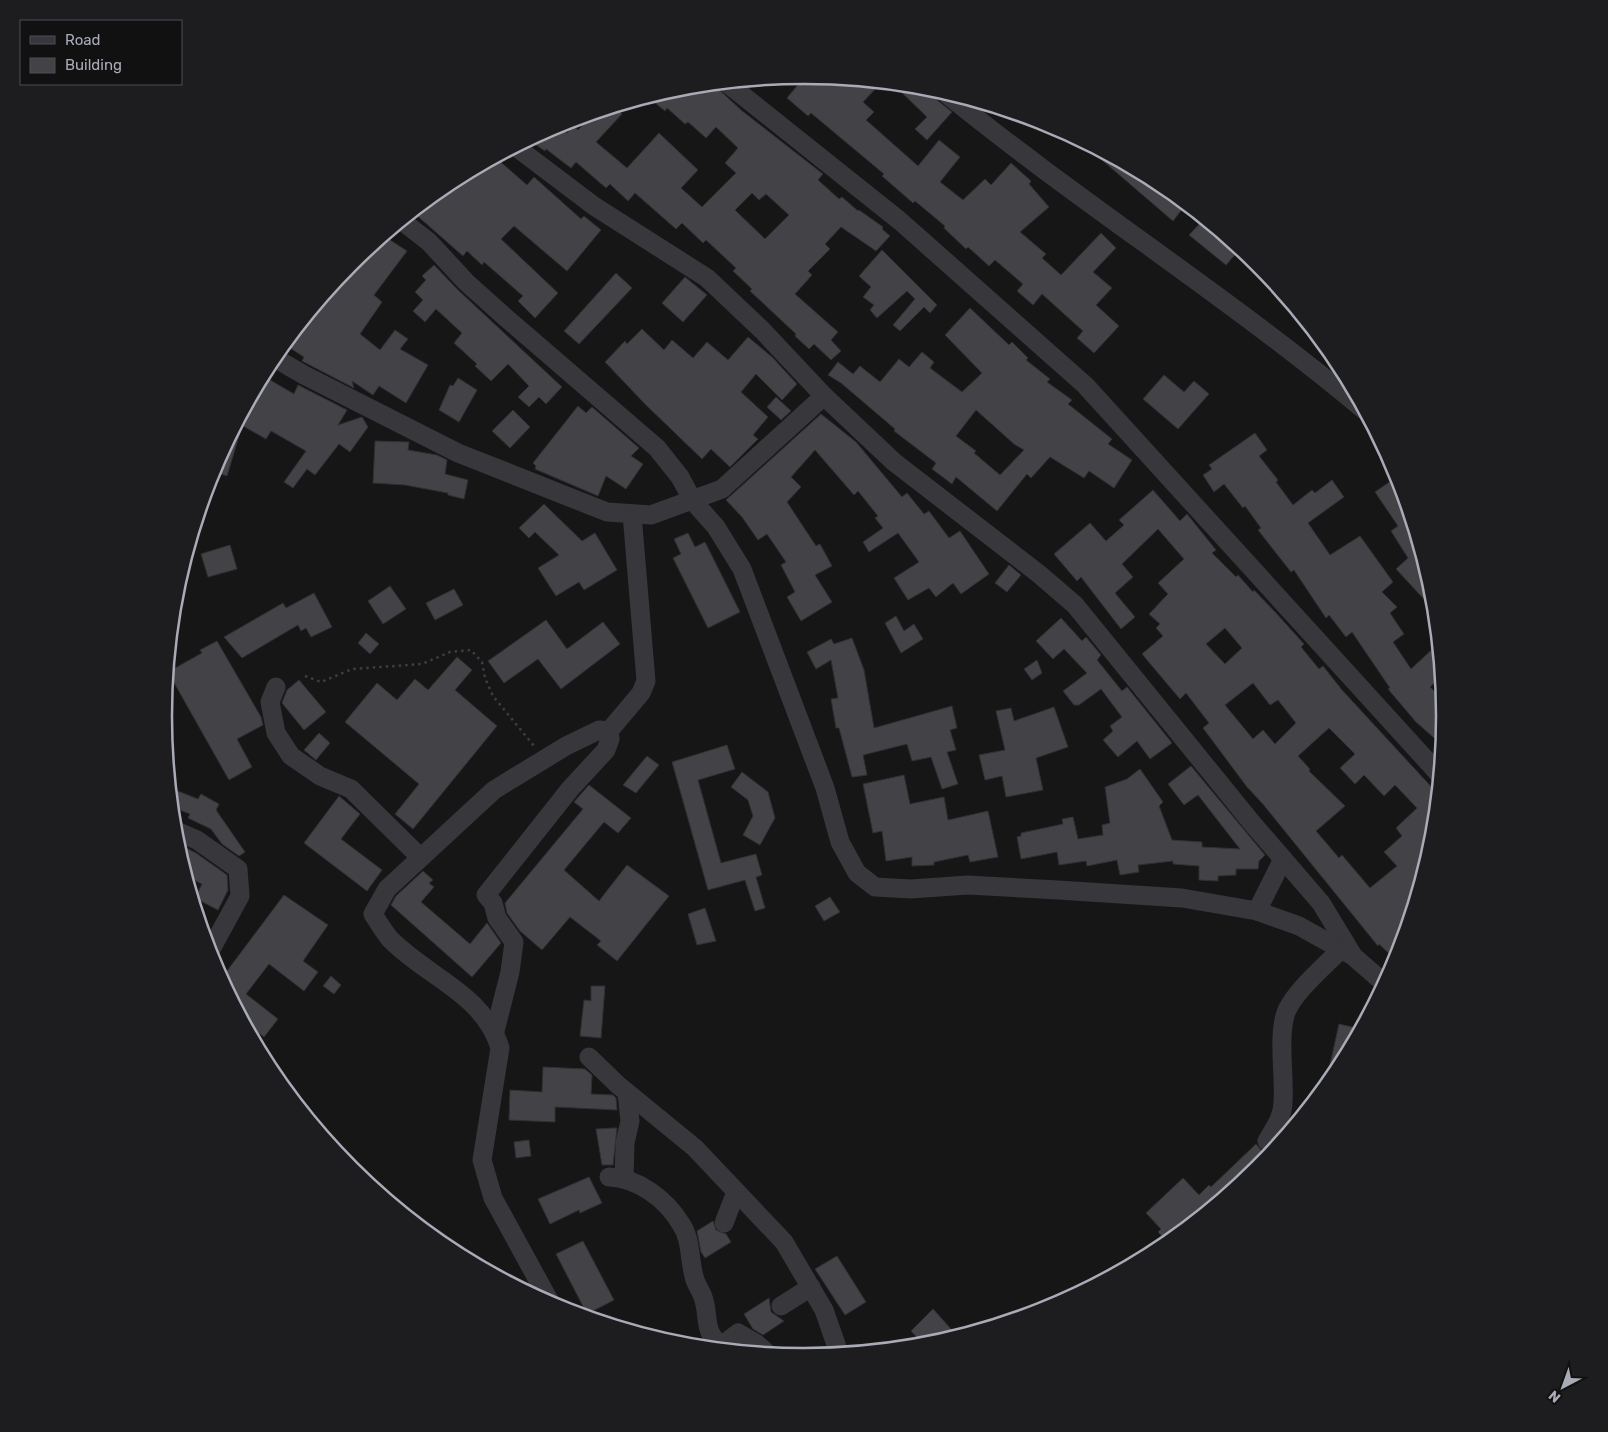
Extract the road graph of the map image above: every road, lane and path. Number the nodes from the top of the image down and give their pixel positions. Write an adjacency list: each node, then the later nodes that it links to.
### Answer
1 (733, 88): 14 (street)
2 (958, 103): 7 (street)
3 (521, 151): 6 (street)
4 (407, 225): 8 (street)
5 (281, 361): 9 (street)
6 (824, 396): 8 (street); 17 (street)
7 (1352, 401)
8 (693, 501): 9 (street); 18 (street)
9 (632, 514): 12 (street)
10 (305, 676): 13 (path)
11 (276, 686): 16 (street)
12 (609, 731): 13 (street); 22 (street)
13 (545, 759): 16 (street)
14 (1434, 768)
15 (183, 834): 19 (street)
16 (420, 857): 22 (street)
17 (1284, 859): 18 (street); 20 (street)
18 (1257, 911): 20 (street)
19 (214, 943)
20 (1347, 953): 21 (street); 25 (street)
21 (1379, 979)
22 (495, 1031): 29 (street)
23 (589, 1056): 24 (street)
24 (627, 1093): 26 (street); 31 (street)
25 (1267, 1141)
26 (736, 1192): 27 (street); 28 (street)
27 (724, 1223)
28 (811, 1286): 30 (street); 34 (street)
29 (545, 1292)
30 (781, 1306)
31 (717, 1342)
32 (724, 1343): 33 (street)
33 (760, 1347)
34 (837, 1347)

